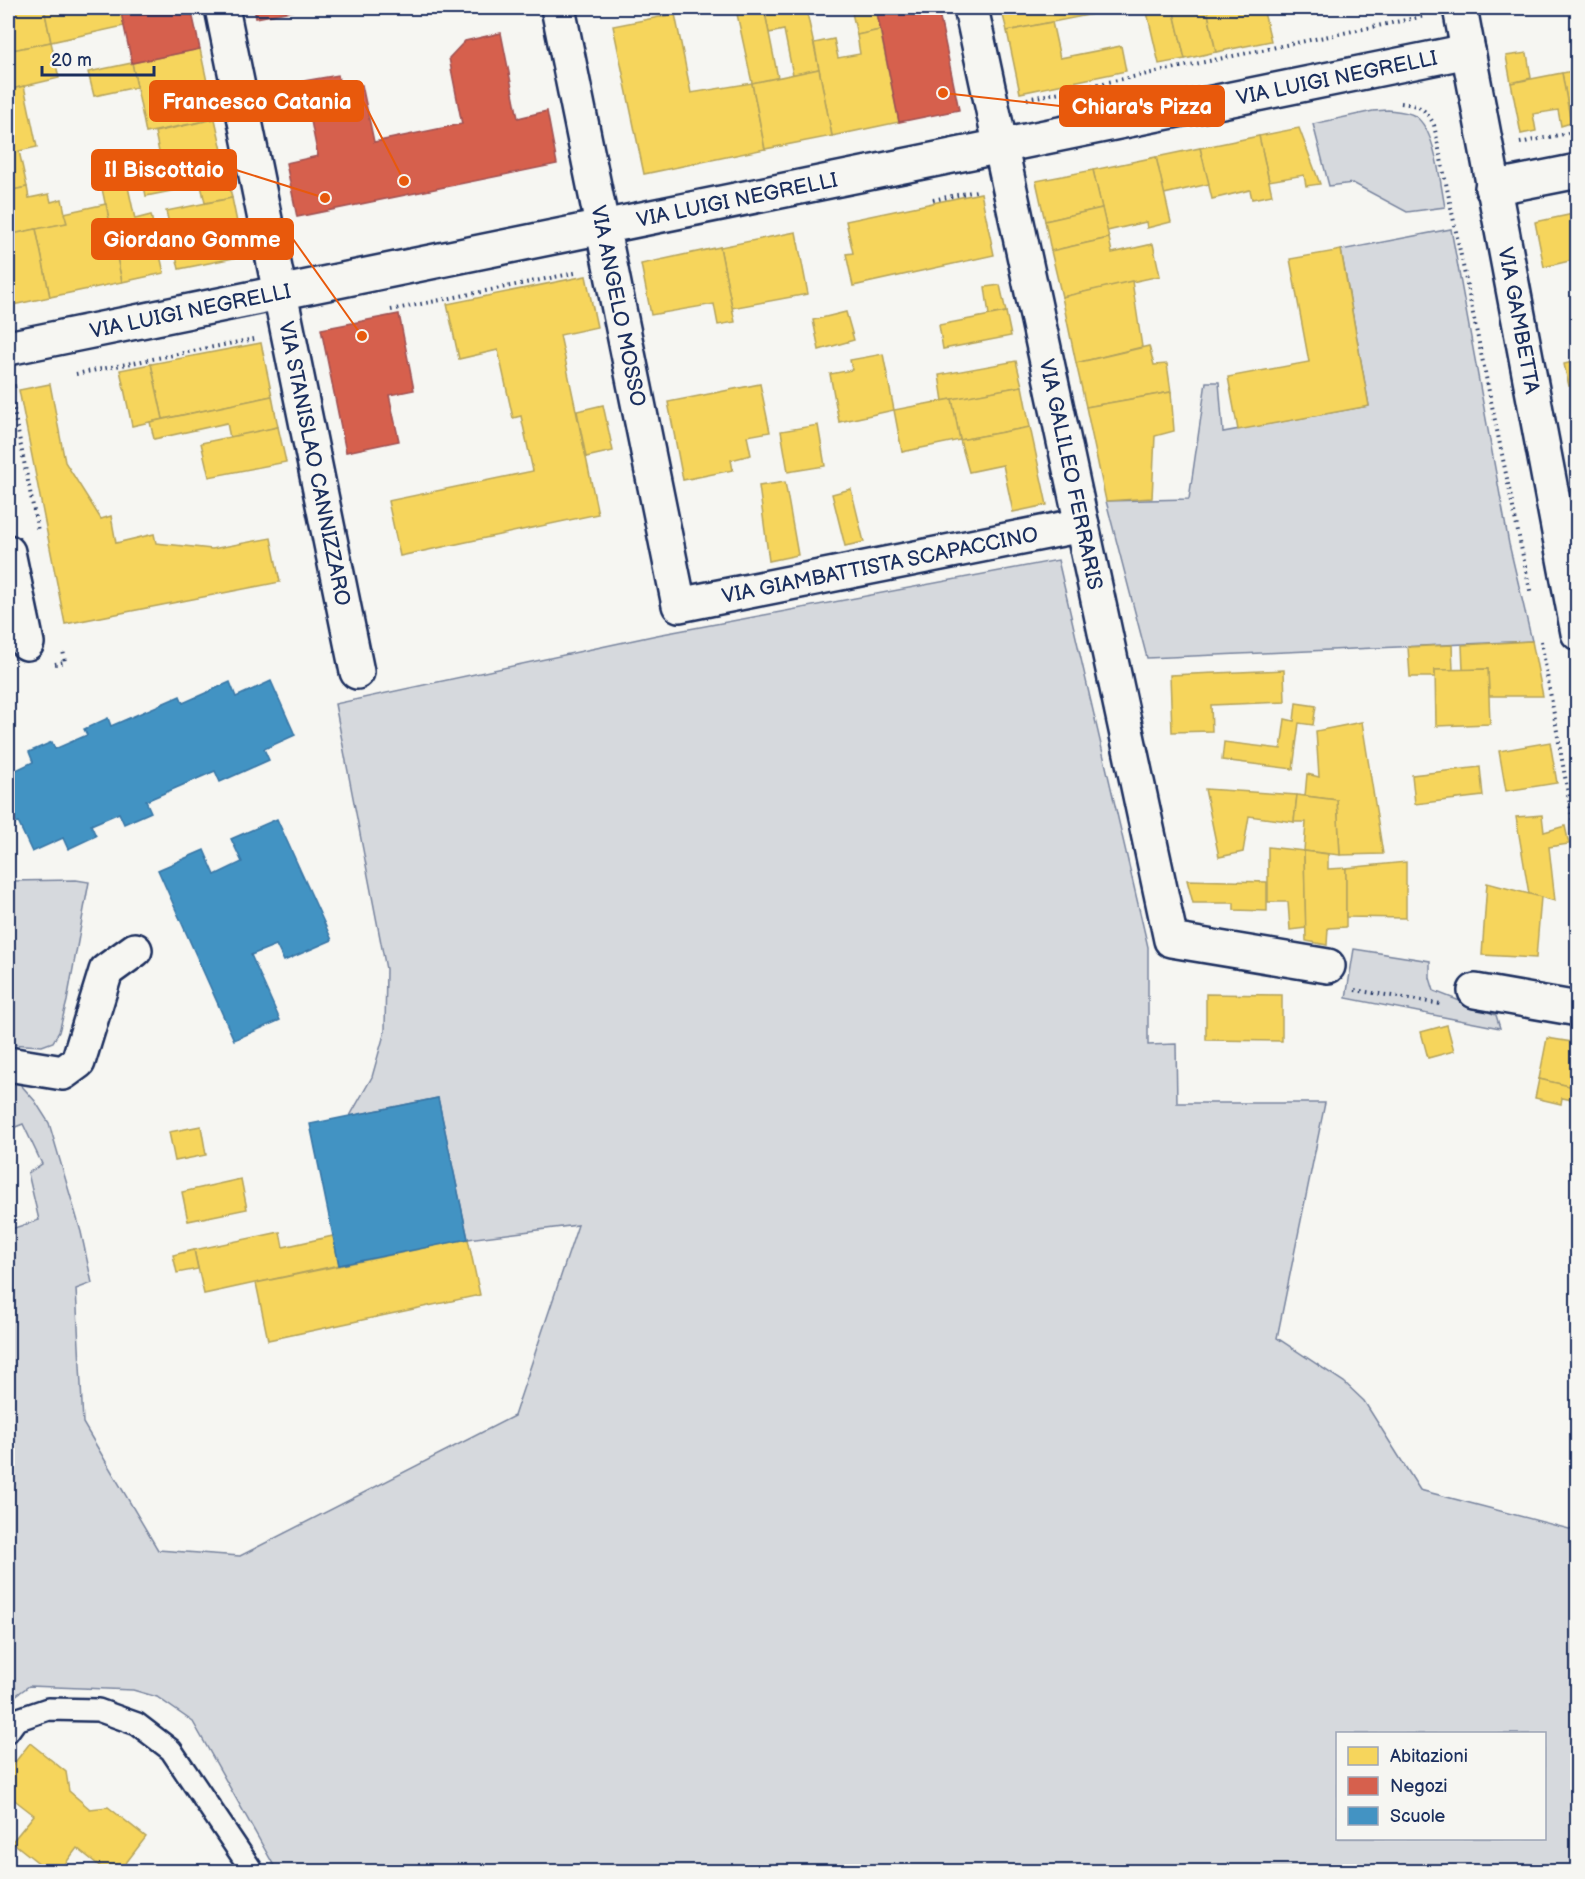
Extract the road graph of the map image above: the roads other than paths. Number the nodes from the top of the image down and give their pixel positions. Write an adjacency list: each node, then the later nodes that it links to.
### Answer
1 (222, 8): 10 (street, VIA STANISLAO CANNIZZARO)
2 (558, 8): 9 (street, VIA ANGELO MOSSO)
3 (970, 8): 6 (street, VIA GALILEO FERRARIS)
4 (1447, 11): 5 (street, VIA GAMBETTA)
5 (1468, 51): 6 (street, VIA LUIGI NEGRELLI); 8 (street, VIA GAMBETTA)
6 (1000, 146): 9 (street, VIA LUIGI NEGRELLI); 12 (street, VIA GALILEO FERRARIS)
7 (1578, 171): 8 (street)
8 (1492, 188): 15 (street, VIA GAMBETTA)
9 (602, 227): 10 (street, VIA LUIGI NEGRELLI); 14 (street, VIA ANGELO MOSSO)
10 (279, 293): 11 (street, VIA LUIGI NEGRELLI); 17 (street, VIA STANISLAO CANNIZZARO)
11 (8, 348)
12 (1082, 525): 14 (street, VIA GIAMBATTISTA SCAPACCINO); 19 (street, VIA GALILEO FERRARIS)
13 (8, 552): 16 (street)
14 (679, 605)
15 (1576, 620)
16 (27, 643)
17 (357, 672)
18 (135, 950): 22 (street)
19 (1328, 966)
20 (1475, 991): 21 (street)
21 (1578, 1008)
22 (8, 1064)
23 (8, 1731): 24 (lane)
24 (253, 1872)

